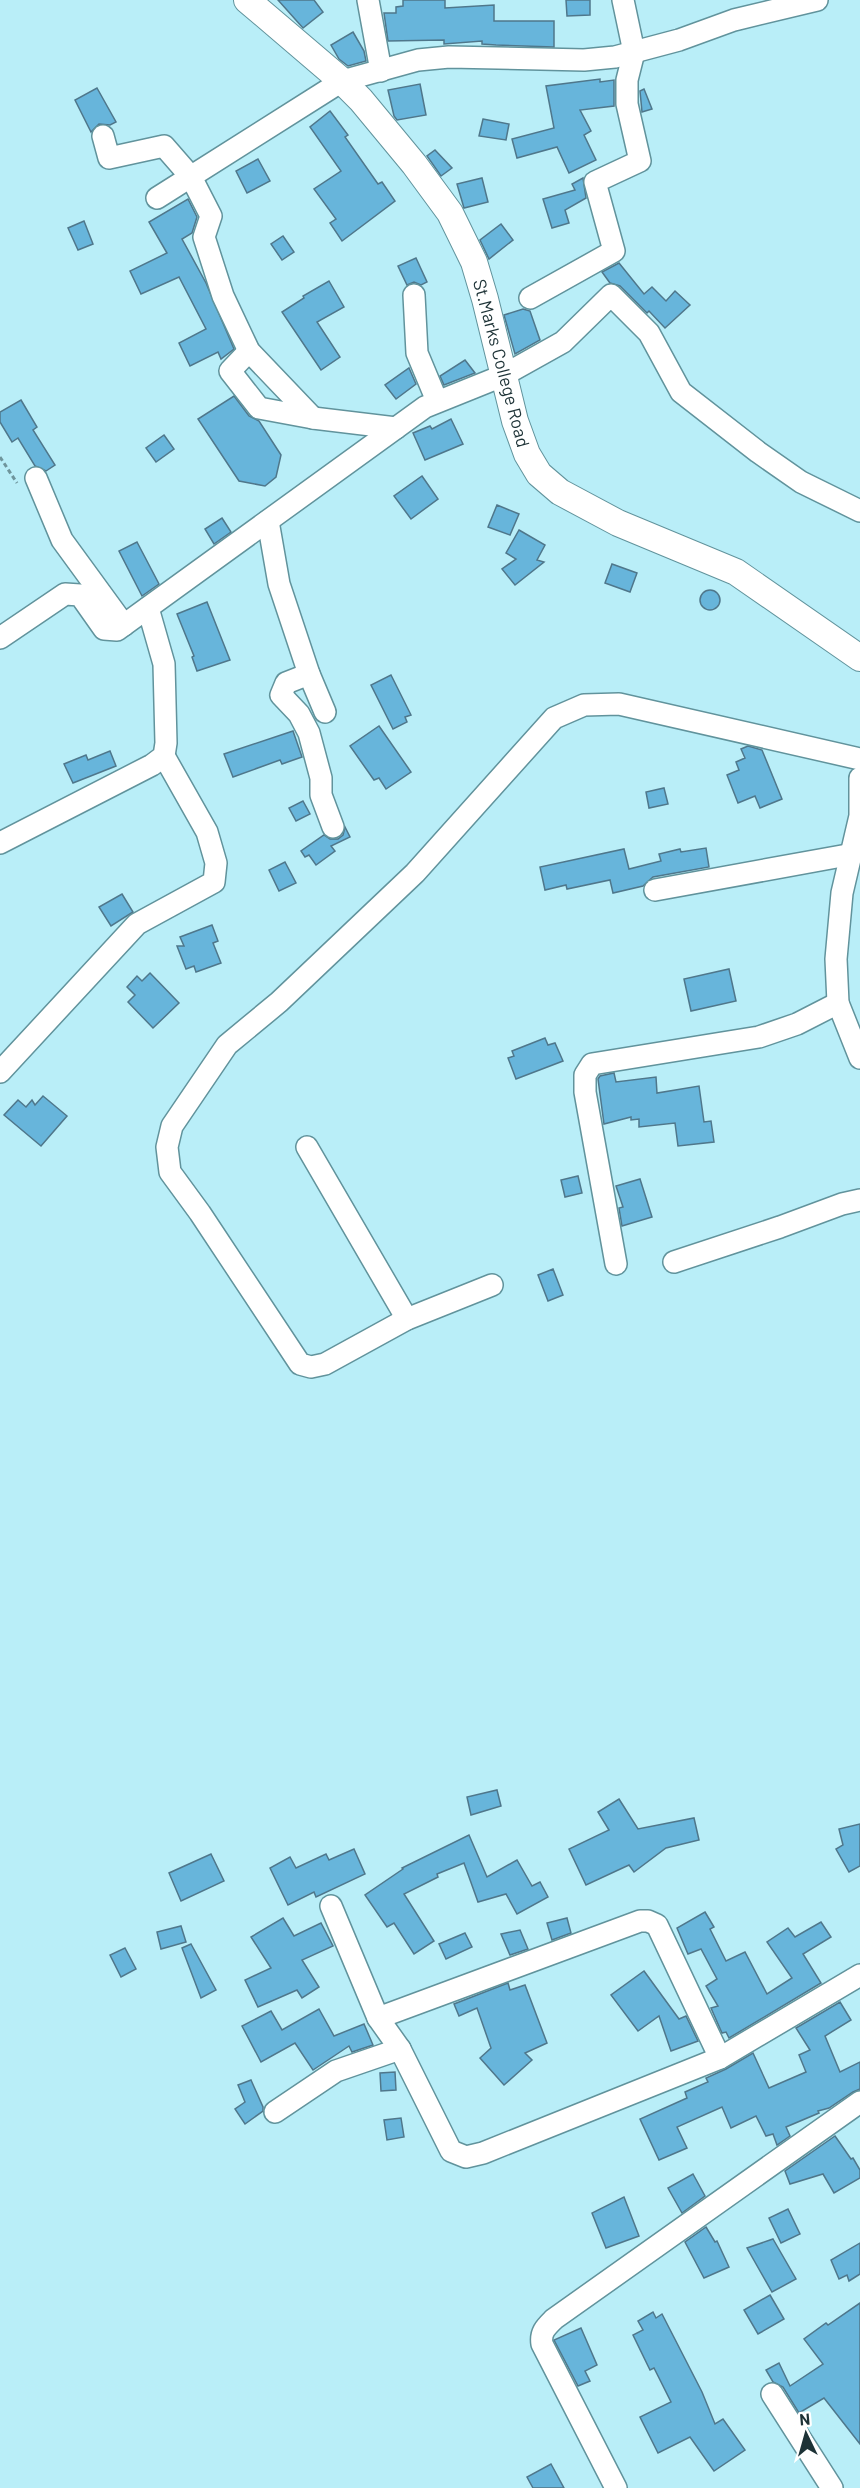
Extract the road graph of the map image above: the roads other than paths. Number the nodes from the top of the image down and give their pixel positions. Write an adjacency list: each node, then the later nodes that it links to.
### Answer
1 (247, 0): 7 (main road, St.Marks College Road)
2 (368, 0): 6 (street)
3 (623, 0): 5 (street)
4 (817, 0): 5 (street)
5 (634, 52): 6 (street); 12 (street)
6 (381, 71): 7 (street)
7 (342, 81): 9 (street); 14 (main road, St.Marks College Road)
8 (103, 136): 9 (street)
9 (191, 177): 10 (street); 13 (street)
10 (158, 198)
11 (414, 295): 15 (street)
12 (530, 298)
13 (249, 351): 16 (street); 16 (street)
14 (502, 376): 15 (street); 19 (street); 24 (main road, St.Marks College Road)
15 (437, 401): 17 (street)
16 (313, 418): 17 (street)
17 (396, 428): 20 (street)
18 (36, 478): 22 (street)
19 (860, 511)
20 (268, 521): 21 (street); 25 (street)
21 (147, 608): 22 (street); 27 (street)
22 (124, 625): 23 (street)
23 (0, 638)
24 (860, 658)
25 (309, 674): 26 (street); 30 (street)
26 (325, 712)
27 (164, 756): 31 (street); 36 (street)
28 (860, 759): 42 (street)
29 (860, 778): 32 (street)
30 (333, 827)
31 (0, 843)
32 (856, 846): 33 (street); 34 (street)
33 (655, 890)
34 (838, 1003): 35 (street); 40 (street)
35 (860, 1058)
36 (0, 1072)
37 (307, 1147): 42 (street)
38 (860, 1200): 39 (street)
39 (674, 1262)
40 (616, 1264)
41 (492, 1285): 42 (street)
42 (407, 1319)
43 (331, 1906): 45 (street)
44 (858, 1983): 47 (street)
45 (378, 2018): 46 (street); 47 (street)
46 (400, 2049): 47 (street); 49 (street)
47 (720, 2058)
48 (860, 2102): 51 (street)
49 (275, 2112)
50 (772, 2394): 52 (street)
51 (616, 2488)
52 (832, 2488)

